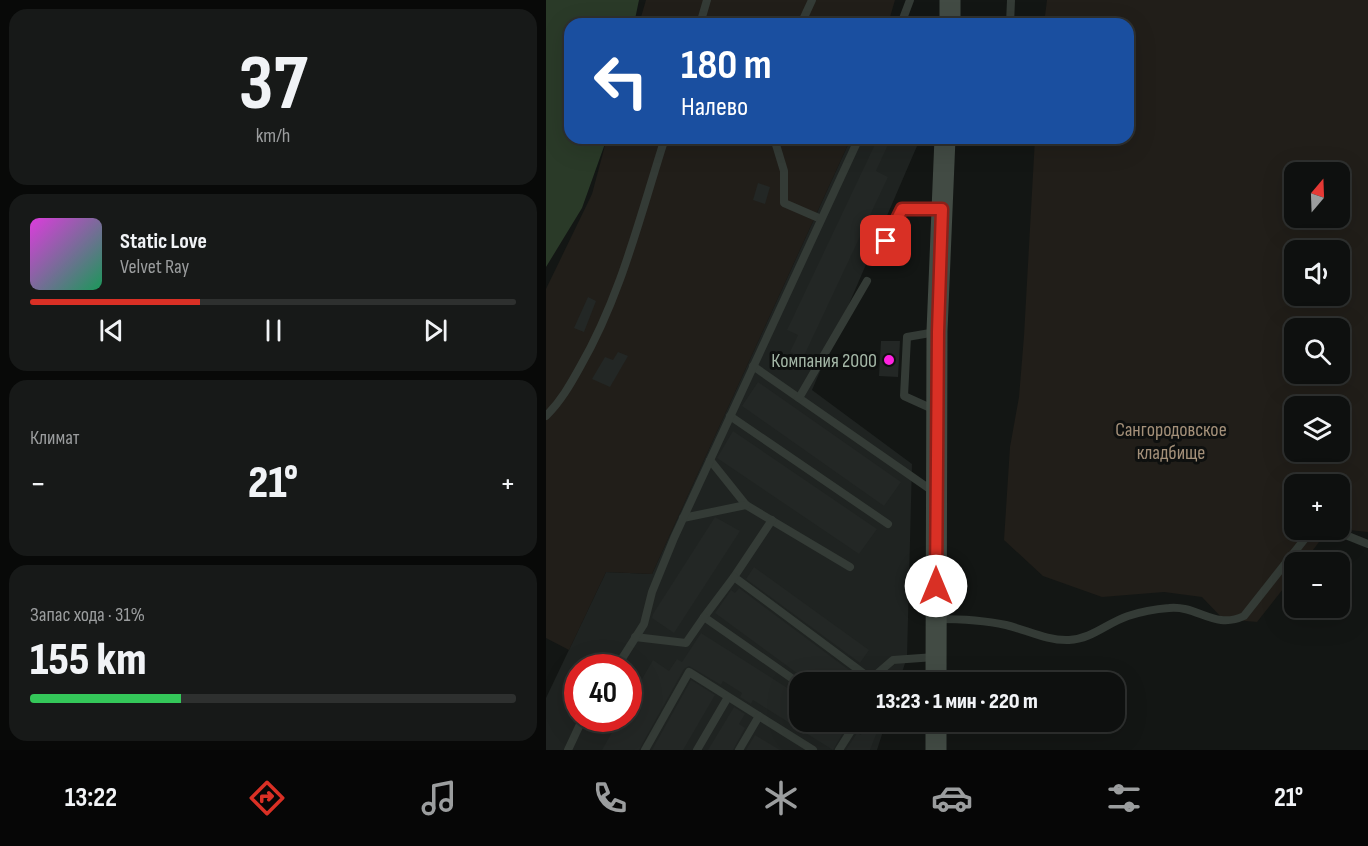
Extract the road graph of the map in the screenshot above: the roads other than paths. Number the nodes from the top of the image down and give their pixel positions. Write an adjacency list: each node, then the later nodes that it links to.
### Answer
1 (707, 0): 6 (lane)
2 (812, 0): 7 (lane)
3 (910, 0): 8 (lane)
4 (951, 0): 9 (street)
5 (1011, 0): 10 (lane)
6 (702, 18)
7 (804, 18)
8 (903, 18)
9 (950, 18)
10 (1010, 18)
11 (663, 144): 23 (lane)
12 (776, 144): 16 (lane)
13 (856, 144): 16 (lane)
14 (945, 144): 15 (street)
15 (942, 209): 17 (lane); 19 (street)
16 (822, 219): 20 (lane)
17 (877, 257)
18 (867, 281): 21 (lane)
19 (938, 332): 22 (street); 22 (lane)
20 (753, 366): 21 (lane); 24 (lane)
21 (799, 398): 26 (lane)
22 (938, 412): 26 (street)
23 (546, 416)
24 (730, 416): 25 (lane); 30 (lane)
25 (710, 460): 27 (lane); 28 (lane)
26 (936, 493): 37 (street)
27 (747, 505): 28 (lane); 29 (lane)
28 (683, 518): 38 (lane)
29 (772, 520): 34 (lane); 35 (lane)
30 (888, 524)
31 (1350, 537): 33 (lane)
32 (1304, 540): 37 (lane)
33 (1368, 544)
34 (850, 567)
35 (734, 577): 36 (lane); 41 (lane)
36 (704, 618): 38 (lane); 44 (lane)
37 (936, 619): 40 (street)
38 (635, 637): 39 (lane)
39 (625, 654)
40 (936, 657): 42 (lane); 43 (street)
41 (858, 672)
42 (880, 672)
43 (936, 672)
44 (789, 676)
45 (728, 697): 46 (lane); 51 (lane); 52 (lane)
46 (759, 716): 53 (lane); 54 (lane)
47 (576, 732): 50 (lane)
48 (849, 732): 55 (lane)
49 (936, 732): 56 (street)
50 (568, 750)
51 (645, 750)
52 (697, 750)
53 (739, 750)
54 (813, 750)
55 (839, 750)
56 (936, 750)

